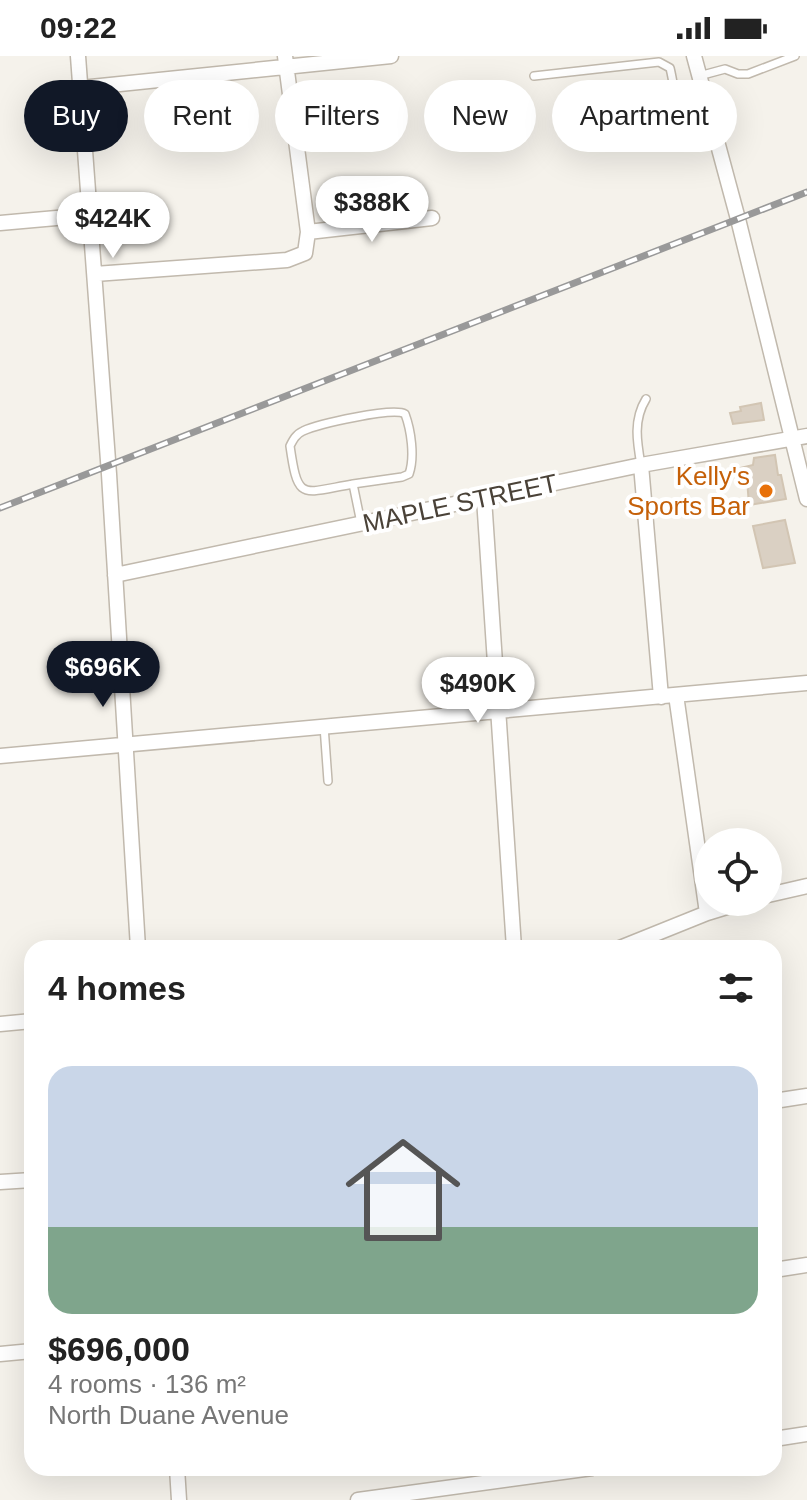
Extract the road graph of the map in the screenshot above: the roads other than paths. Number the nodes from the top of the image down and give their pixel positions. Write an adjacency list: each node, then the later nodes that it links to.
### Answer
1 (78, 56): 8 (street)
2 (391, 56): 5 (street)
3 (694, 56): 7 (street)
4 (795, 56): 7 (lane)
5 (285, 62): 11 (street); 17 (street)
6 (534, 76): 9 (lane)
7 (699, 76): 10 (street)
8 (80, 80)
9 (672, 80)
10 (700, 80)
11 (128, 82)
12 (86, 152): 14 (street)
13 (720, 152): 20 (street)
14 (90, 215): 16 (street); 18 (street)
15 (432, 218): 17 (street)
16 (0, 223)
17 (308, 232): 18 (street)
18 (95, 274): 26 (street)
19 (646, 399): 21 (lane)
20 (800, 438): 21 (street, MAPLE STREET); 24 (street)
21 (641, 465): 23 (street, MAPLE STREET); 28 (street)
22 (353, 484): 22 (lane); 25 (lane)
23 (484, 498): 25 (street, MAPLE STREET); 29 (street)
24 (807, 499)
25 (361, 523): 26 (street, MAPLE STREET)
26 (115, 575): 31 (street)
27 (807, 683): 28 (street)
28 (668, 696): 29 (street); 34 (street)
29 (497, 712): 30 (street); 39 (street)
30 (324, 726): 31 (street); 33 (lane)
31 (125, 745): 32 (street); 38 (street)
32 (0, 756)
33 (328, 781)
34 (694, 834)
35 (807, 886): 36 (street)
36 (782, 892)
37 (700, 916): 40 (street)
38 (137, 940)
39 (513, 940)
40 (640, 940)
41 (24, 1022): 42 (street)
42 (0, 1024)
43 (807, 1096): 44 (street)
44 (782, 1100)
45 (24, 1180): 46 (street)
46 (0, 1182)
47 (807, 1265): 48 (street)
48 (782, 1269)
49 (24, 1352): 50 (street)
50 (0, 1354)
51 (807, 1434): 52 (street)
52 (782, 1438)
53 (178, 1476): 55 (street)
54 (524, 1476): 56 (street)
55 (179, 1500)
56 (358, 1500)

